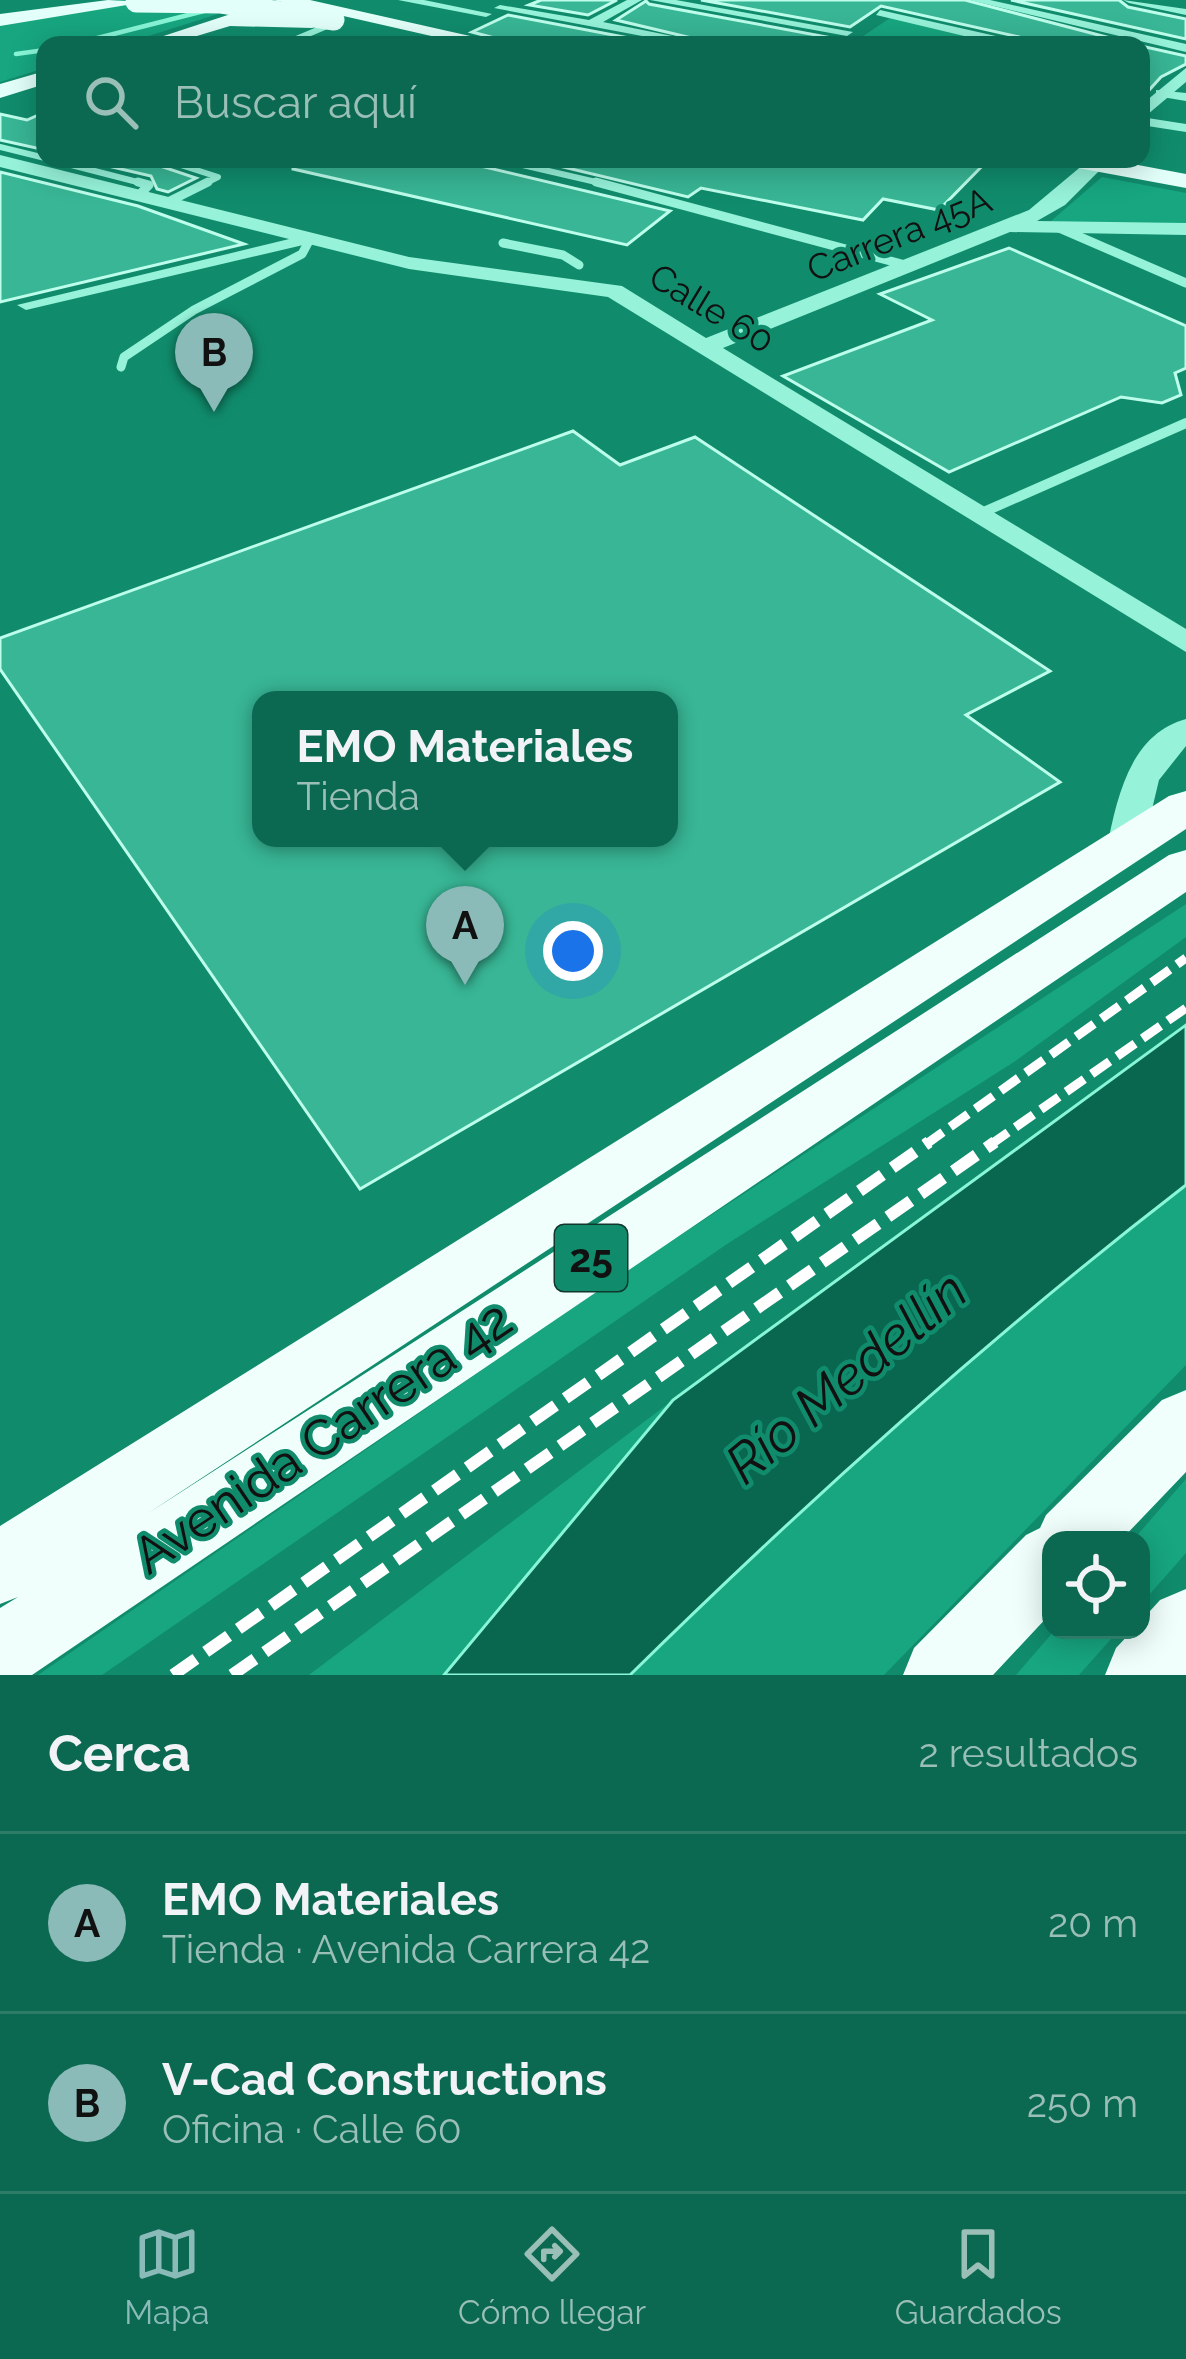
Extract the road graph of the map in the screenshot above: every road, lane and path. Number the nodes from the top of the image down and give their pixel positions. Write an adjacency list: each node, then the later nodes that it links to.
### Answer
1 (103, 0): 17 (main road)
2 (404, 0): 10 (street)
3 (636, 0): 18 (street)
4 (656, 0): 14 (street)
5 (765, 0): 14 (street)
6 (975, 0): 16 (street)
7 (1130, 0): 13 (street)
8 (902, 1): 15 (street)
9 (136, 2): 17 (main road); 24 (main road, bridge)
10 (504, 4): 18 (street); 27 (street)
11 (303, 7): 19 (main road); 19 (main road); 23 (lane); 25 (main road); 26 (main road)
12 (1063, 8): 16 (street)
13 (1186, 12)
14 (731, 13): 20 (street)
15 (880, 14): 20 (street); 30 (street)
16 (1046, 16): 21 (street)
17 (0, 20)
18 (592, 22): 28 (street)
19 (192, 31): 22 (main road)
20 (847, 32): 29 (street)
21 (1116, 32): 31 (street); 32 (street)
22 (176, 36)
23 (287, 36)
24 (414, 36)
25 (422, 36)
26 (425, 36)
27 (456, 36)
28 (664, 36)
29 (841, 36)
30 (979, 36)
31 (1108, 36)
32 (1134, 36)
33 (1150, 40): 34 (street)
34 (1186, 48)
35 (1186, 73): 38 (street)
36 (36, 80): 37 (main road)
37 (0, 91)
38 (1161, 93): 39 (street); 40 (street)
39 (1186, 97)
40 (1150, 107)
41 (1150, 120): 42 (street)
42 (1186, 128)
43 (0, 147): 44 (lane)
44 (36, 156)
45 (0, 161): 54 (street, Calle 60)
46 (82, 168): 54 (lane)
47 (190, 168): 55 (lane)
48 (539, 168): 52 (lane)
49 (557, 168): 52 (lane)
50 (1093, 168): 56 (street, Carrera 45A)
51 (1136, 168): 53 (main road)
52 (553, 171): 62 (lane)
53 (1186, 178)
54 (138, 196): 55 (street, Calle 60)
55 (166, 203): 59 (street, Calle 60)
56 (1006, 227): 57 (street); 62 (street, Carrera 45A)
57 (1057, 227): 58 (street); 63 (lane)
58 (1186, 229)
59 (310, 238): 64 (street); 65 (street, Calle 60); 66 (lane)
60 (503, 243): 61 (lane)
61 (579, 265)
62 (909, 266): 65 (street, Carrera 45A)
63 (1186, 284)
64 (26, 305)
65 (706, 346): 68 (street, Calle 60)
66 (121, 367)
67 (1186, 423): 68 (lane)
68 (979, 514): 69 (street, Calle 60)
69 (1186, 642)
70 (1186, 730): 72 (street)
71 (1186, 807): 72 (highway, Avenida Carrera 42 / 25)
72 (1124, 847): 76 (highway, Avenida Carrera 42 / 25)
73 (1186, 868): 74 (highway, Avenida Carrera 42 / 25)
74 (411, 1378): 76 (highway); 81 (highway, Avenida Carrera 42 / 25)
75 (1186, 1424): 77 (highway)
76 (193, 1443): 78 (highway, Avenida Carrera 42 / 25)
77 (1080, 1531)
78 (0, 1568)
79 (1042, 1569): 82 (highway)
80 (1186, 1626): 83 (highway)
81 (0, 1652)
82 (941, 1675)
83 (1143, 1675)

